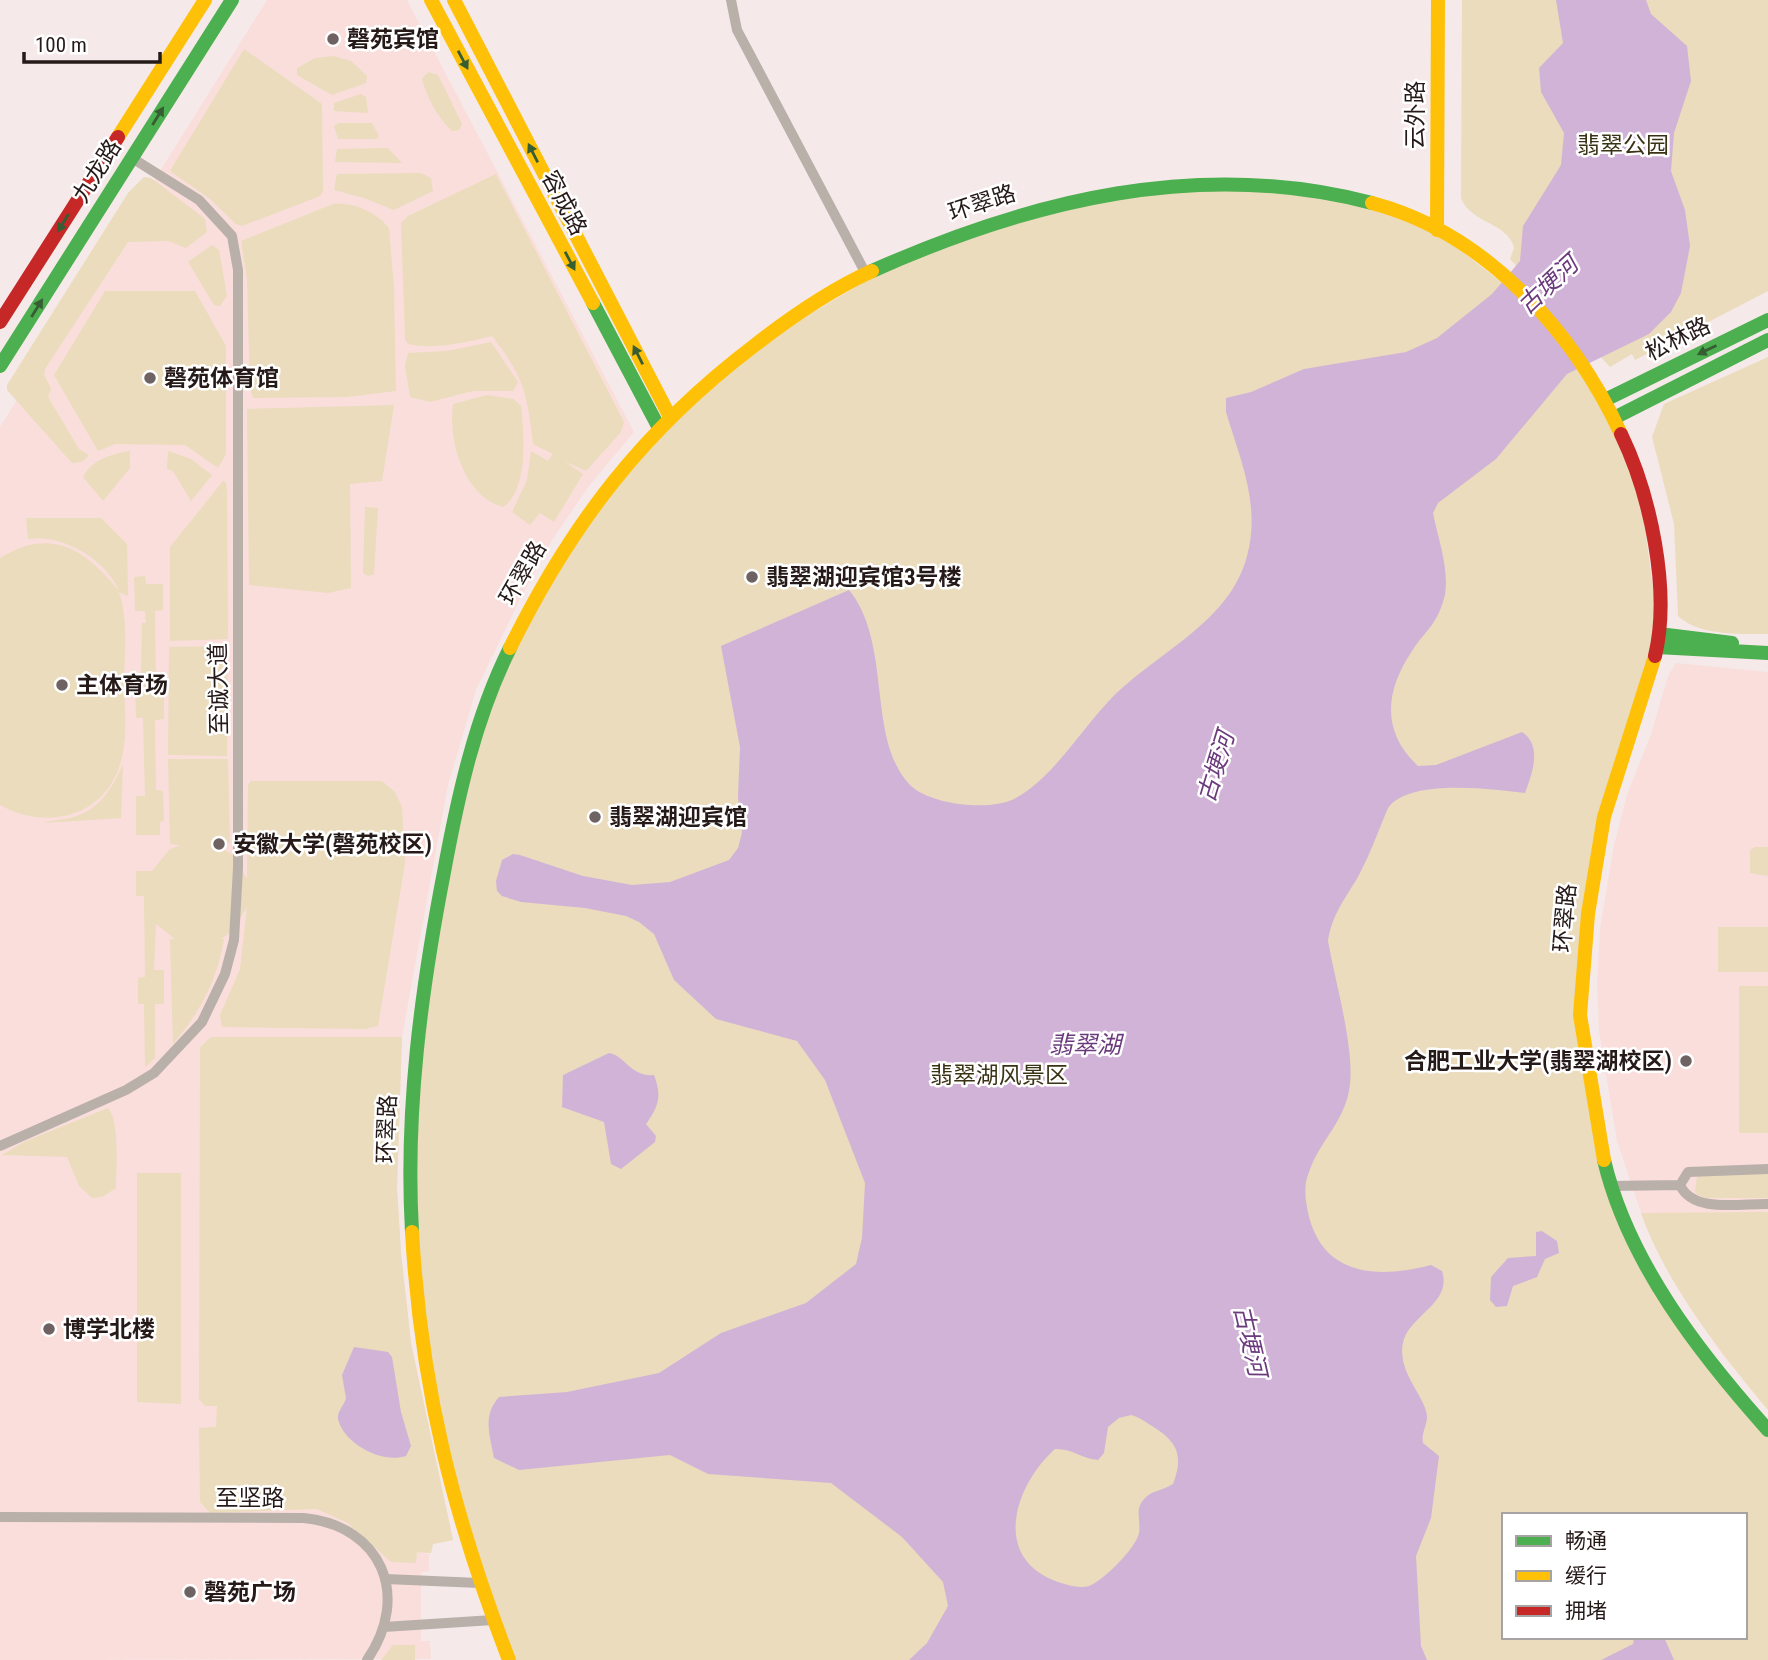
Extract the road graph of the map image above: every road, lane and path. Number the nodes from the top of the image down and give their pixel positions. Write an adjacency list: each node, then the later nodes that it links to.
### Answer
1 (205, 0): 11 (street, 九龙路, one-way to 11)
2 (232, 0): 7 (street, 九龙路, one-way to 2)
3 (431, 0): 17 (street, 容成路, one-way to 17)
4 (454, 0): 15 (street, 容成路, one-way to 4)
5 (732, 0): 9 (street)
6 (1438, 0): 8 (street, 云外路)
7 (132, 158): 13 (street, 九龙路, one-way to 7); 21 (street, 至诚大道)
8 (1437, 230): 9 (street, 环翠路); 14 (street, 环翠路)
9 (866, 274): 15 (street, 环翠路)
10 (1768, 320): 14 (street, 松林路, one-way to 14)
11 (0, 322)
12 (1768, 340): 16 (street, 松林路)
13 (0, 366)
14 (1607, 399): 16 (street, 环翠路)
15 (670, 415): 17 (street, 环翠路)
16 (1616, 416): 18 (street, 环翠路)
17 (658, 426): 29 (street, 环翠路)
18 (1658, 640): 19 (street); 20 (street); 24 (street, 环翠路)
19 (1768, 645)
20 (1768, 653)
21 (0, 1146)
22 (1768, 1169): 23 (street)
23 (1680, 1185): 24 (street); 25 (street)
24 (1610, 1186): 26 (street, 环翠路)
25 (1768, 1204)
26 (1768, 1430)
27 (0, 1517): 28 (street, 至坚路)
28 (386, 1579): 29 (street); 31 (street)
29 (479, 1583): 30 (street, 环翠路)
30 (493, 1620): 31 (street); 33 (street, 环翠路)
31 (384, 1627): 32 (street)
32 (367, 1660)
33 (509, 1660)

